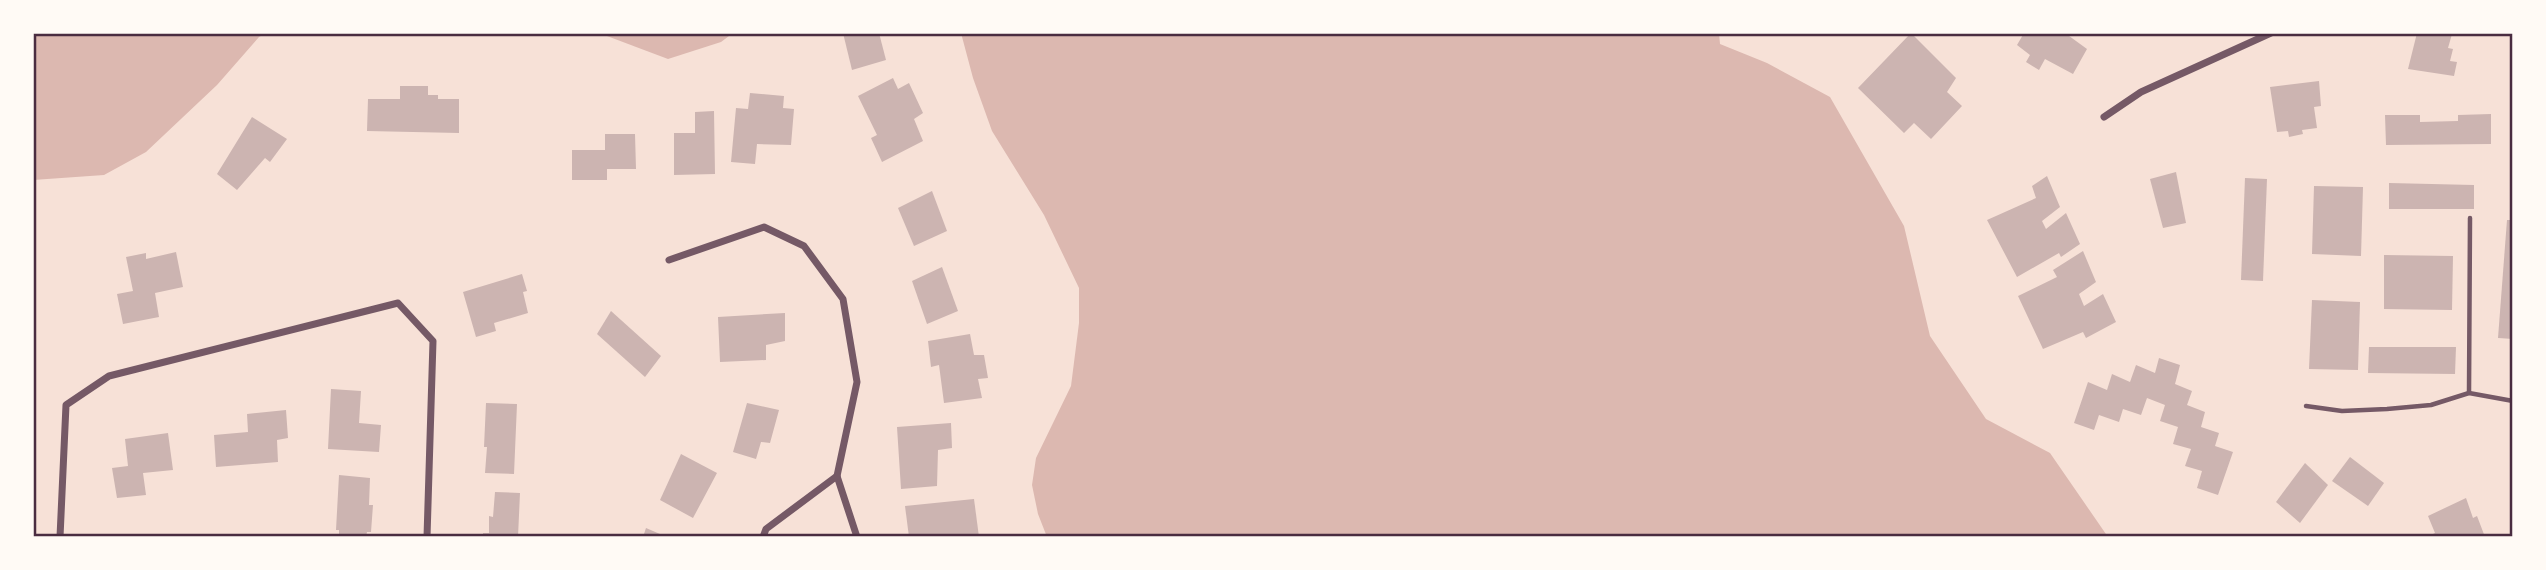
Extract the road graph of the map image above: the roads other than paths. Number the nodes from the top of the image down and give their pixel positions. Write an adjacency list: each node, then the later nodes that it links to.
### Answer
1 (2270, 33): 2 (street)
2 (2105, 117)
3 (2470, 218): 5 (lane)
4 (669, 260): 8 (street)
5 (2469, 393): 6 (lane); 7 (lane)
6 (2513, 401)
7 (2306, 406)
8 (837, 476): 11 (street); 12 (street)
9 (60, 537): 10 (street)
10 (427, 537)
11 (763, 537)
12 (857, 537)

